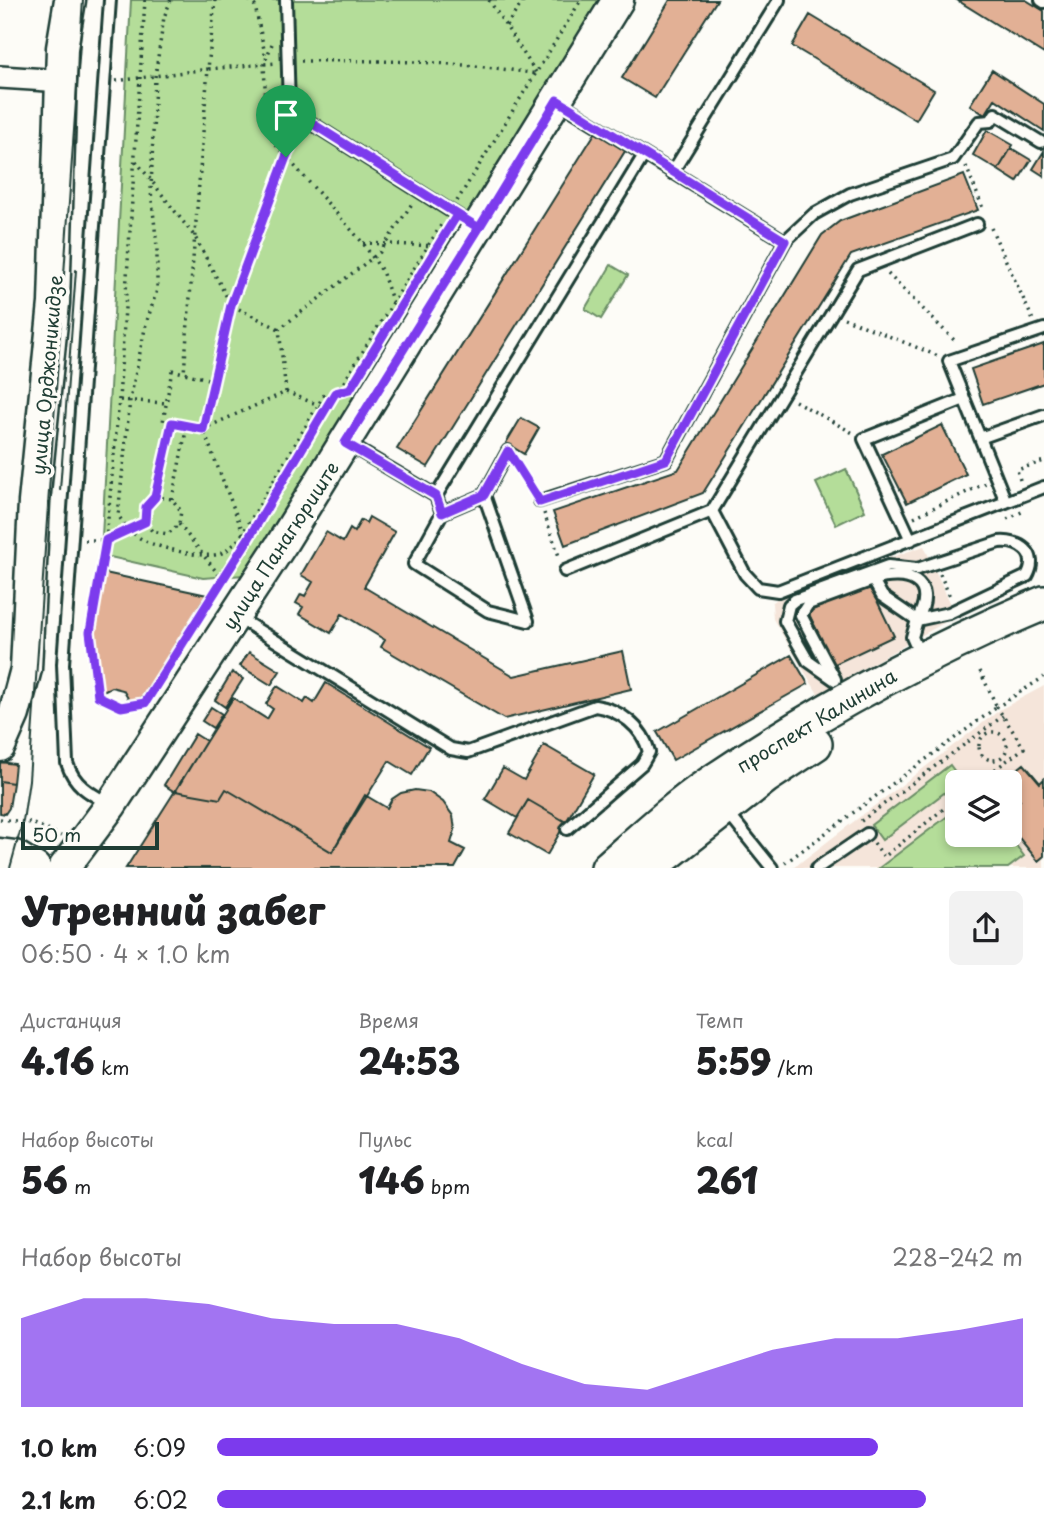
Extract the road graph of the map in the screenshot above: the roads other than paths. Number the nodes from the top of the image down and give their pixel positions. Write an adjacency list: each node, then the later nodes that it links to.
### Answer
1 (70, 0): 7 (street, улица Орджоникидзе)
2 (110, 0): 38 (lane)
3 (286, 0): 12 (lane)
4 (618, 0): 8 (street, улица Панагюриште)
5 (779, 0): 11 (lane)
6 (0, 77): 7 (street)
7 (63, 81): 37 (street, улица Орджоникидзе)
8 (557, 100): 10 (lane); 12 (street, улица Панагюриште)
9 (1041, 142): 14 (lane)
10 (644, 155): 11 (lane); 23 (lane)
11 (672, 173): 14 (lane)
12 (462, 218): 19 (street, улица Панагюриште)
13 (984, 222): 26 (lane)
14 (785, 241): 24 (lane)
15 (1041, 330): 16 (lane)
16 (964, 399): 18 (lane); 28 (lane)
17 (1044, 415): 18 (lane)
18 (980, 438): 25 (lane)
19 (345, 443): 23 (lane); 32 (street, улица Панагюриште)
20 (508, 451): 22 (lane)
21 (1044, 487): 25 (lane)
22 (484, 495): 27 (lane); 27 (lane)
23 (436, 496): 27 (lane)
24 (540, 502)
25 (1006, 502): 28 (lane)
26 (712, 511): 28 (lane); 29 (lane)
27 (442, 513)
28 (911, 540)
29 (565, 571)
30 (873, 580): 33 (lane); 33 (lane); 36 (lane)
31 (1044, 603): 35 (main road, проспект Калинина)
32 (234, 616): 38 (street, улица Панагюриште); 40 (lane)
33 (918, 620): 35 (lane); 36 (lane)
34 (1044, 622): 39 (main road, проспект Калинина)
35 (921, 657): 36 (main road, проспект Калинина)
36 (841, 690): 45 (main road, проспект Калинина)
37 (0, 746)
38 (111, 806): 44 (street, улица Панагюриште)
39 (725, 810): 46 (main road, проспект Калинина); 47 (lane)
40 (567, 829)
41 (867, 834): 48 (lane)
42 (0, 854): 43 (street)
43 (35, 868)
44 (64, 868)
45 (608, 868)
46 (649, 868)
47 (772, 868)
48 (817, 868)

